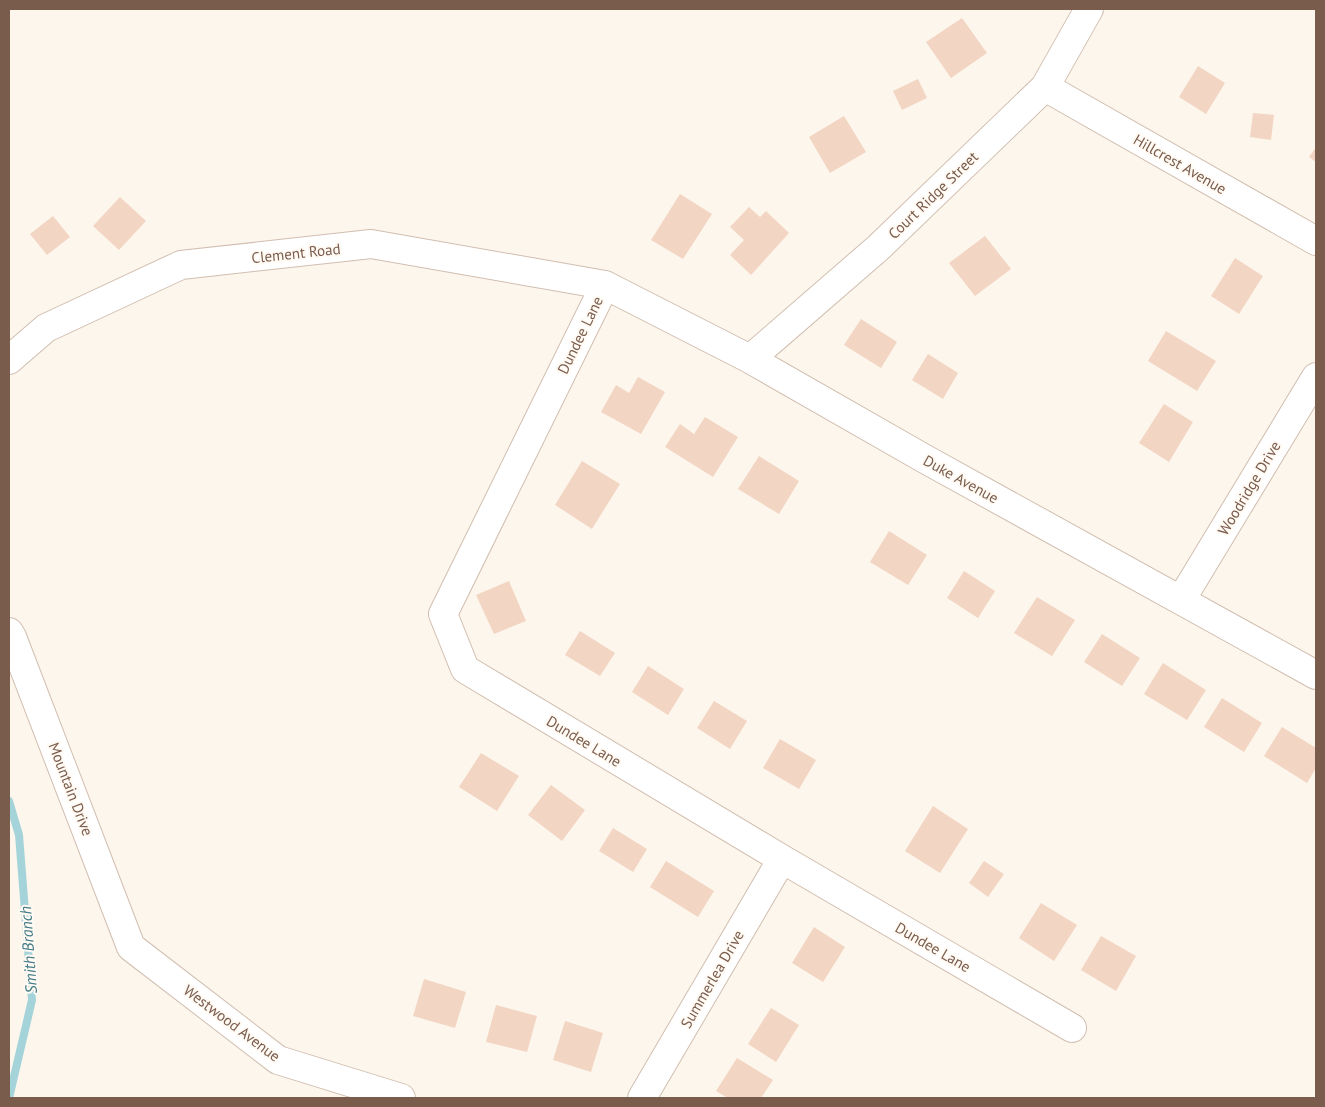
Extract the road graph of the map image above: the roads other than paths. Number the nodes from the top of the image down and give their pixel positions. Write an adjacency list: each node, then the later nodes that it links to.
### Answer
1 (1089, 9): 2 (street, Court Ridge Street)
2 (1045, 87): 3 (street, Hillcrest Avenue); 5 (street, Court Ridge Street)
3 (1316, 241)
4 (605, 285): 5 (street, Duke Avenue); 6 (street, Clement Road); 11 (street, Dundee Lane)
5 (750, 359): 8 (street, Duke Avenue)
6 (9, 360)
7 (1316, 377): 8 (street, Woodridge Drive)
8 (1181, 600): 10 (street, Duke Avenue)
9 (9, 632): 12 (street, Mountain Drive)
10 (1316, 675)
11 (782, 859): 13 (street, Dundee Lane); 15 (street, Summerlea Drive)
12 (131, 947): 14 (street, Westwood Avenue)
13 (1072, 1028)
14 (401, 1098)
15 (642, 1098)

